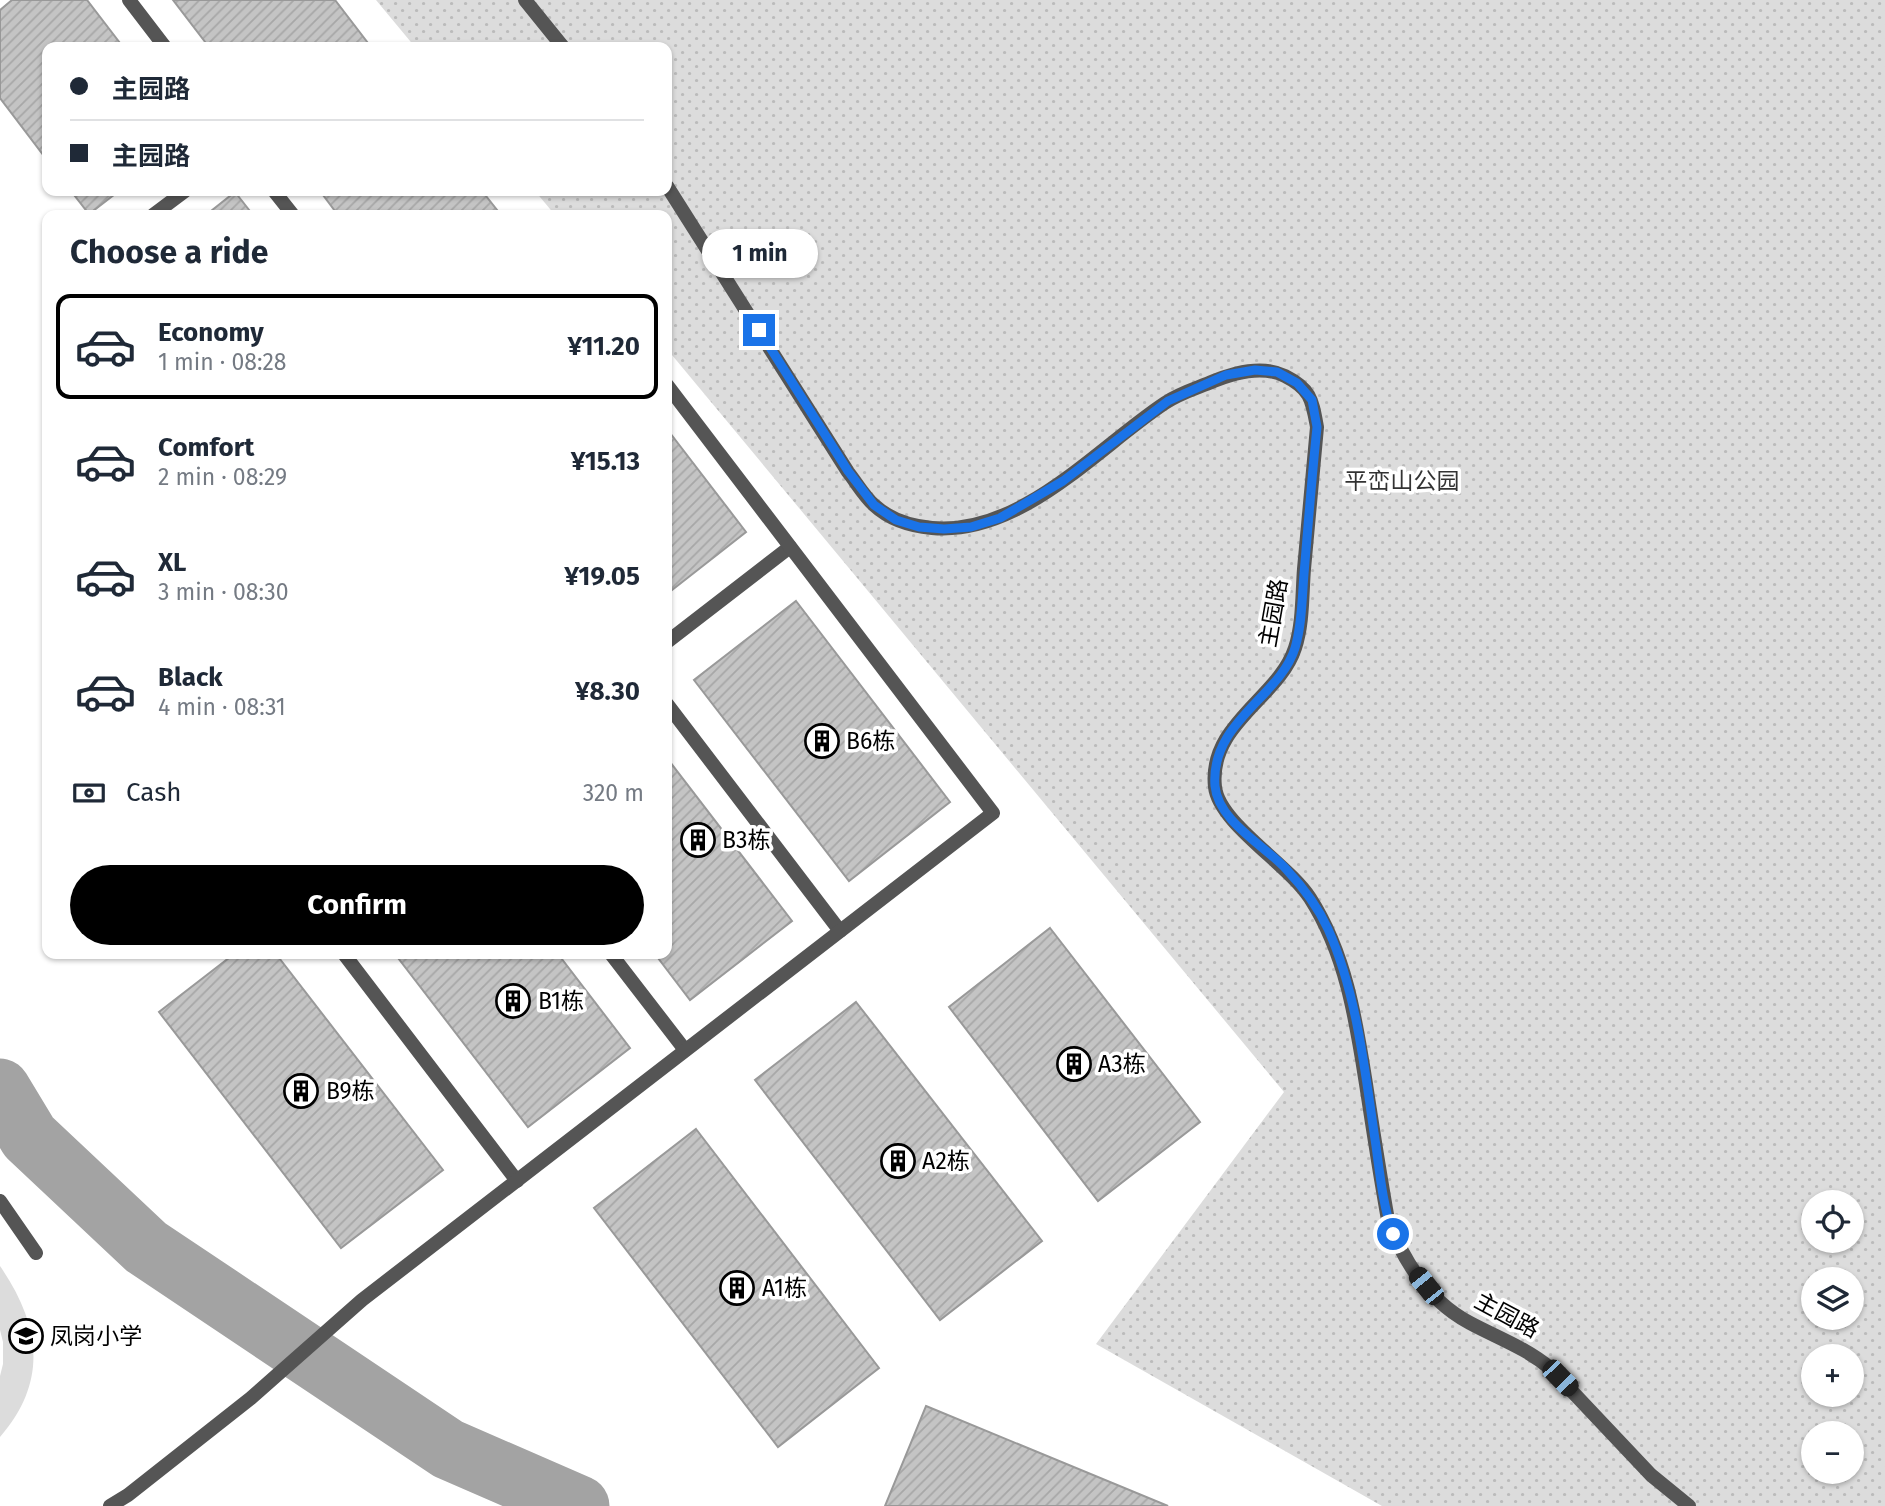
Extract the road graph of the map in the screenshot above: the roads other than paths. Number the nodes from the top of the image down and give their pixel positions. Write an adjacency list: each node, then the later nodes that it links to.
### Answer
1 (129, 0): 3 (street)
2 (525, 0): 4 (street)
3 (161, 42)
4 (559, 42)
5 (672, 194): 22 (street, 主园路)
6 (178, 196): 8 (street)
7 (278, 196): 9 (street)
8 (160, 210)
9 (289, 210)
10 (672, 392): 11 (street)
11 (790, 547): 12 (street); 14 (street)
12 (672, 638)
13 (672, 711): 14 (street)
14 (840, 931): 17 (street)
15 (348, 959): 18 (street)
16 (615, 959): 17 (street)
17 (685, 1050): 18 (street)
18 (517, 1181): 21 (street)
19 (0, 1201): 20 (street)
20 (36, 1253)
21 (110, 1506)
22 (1689, 1506)

